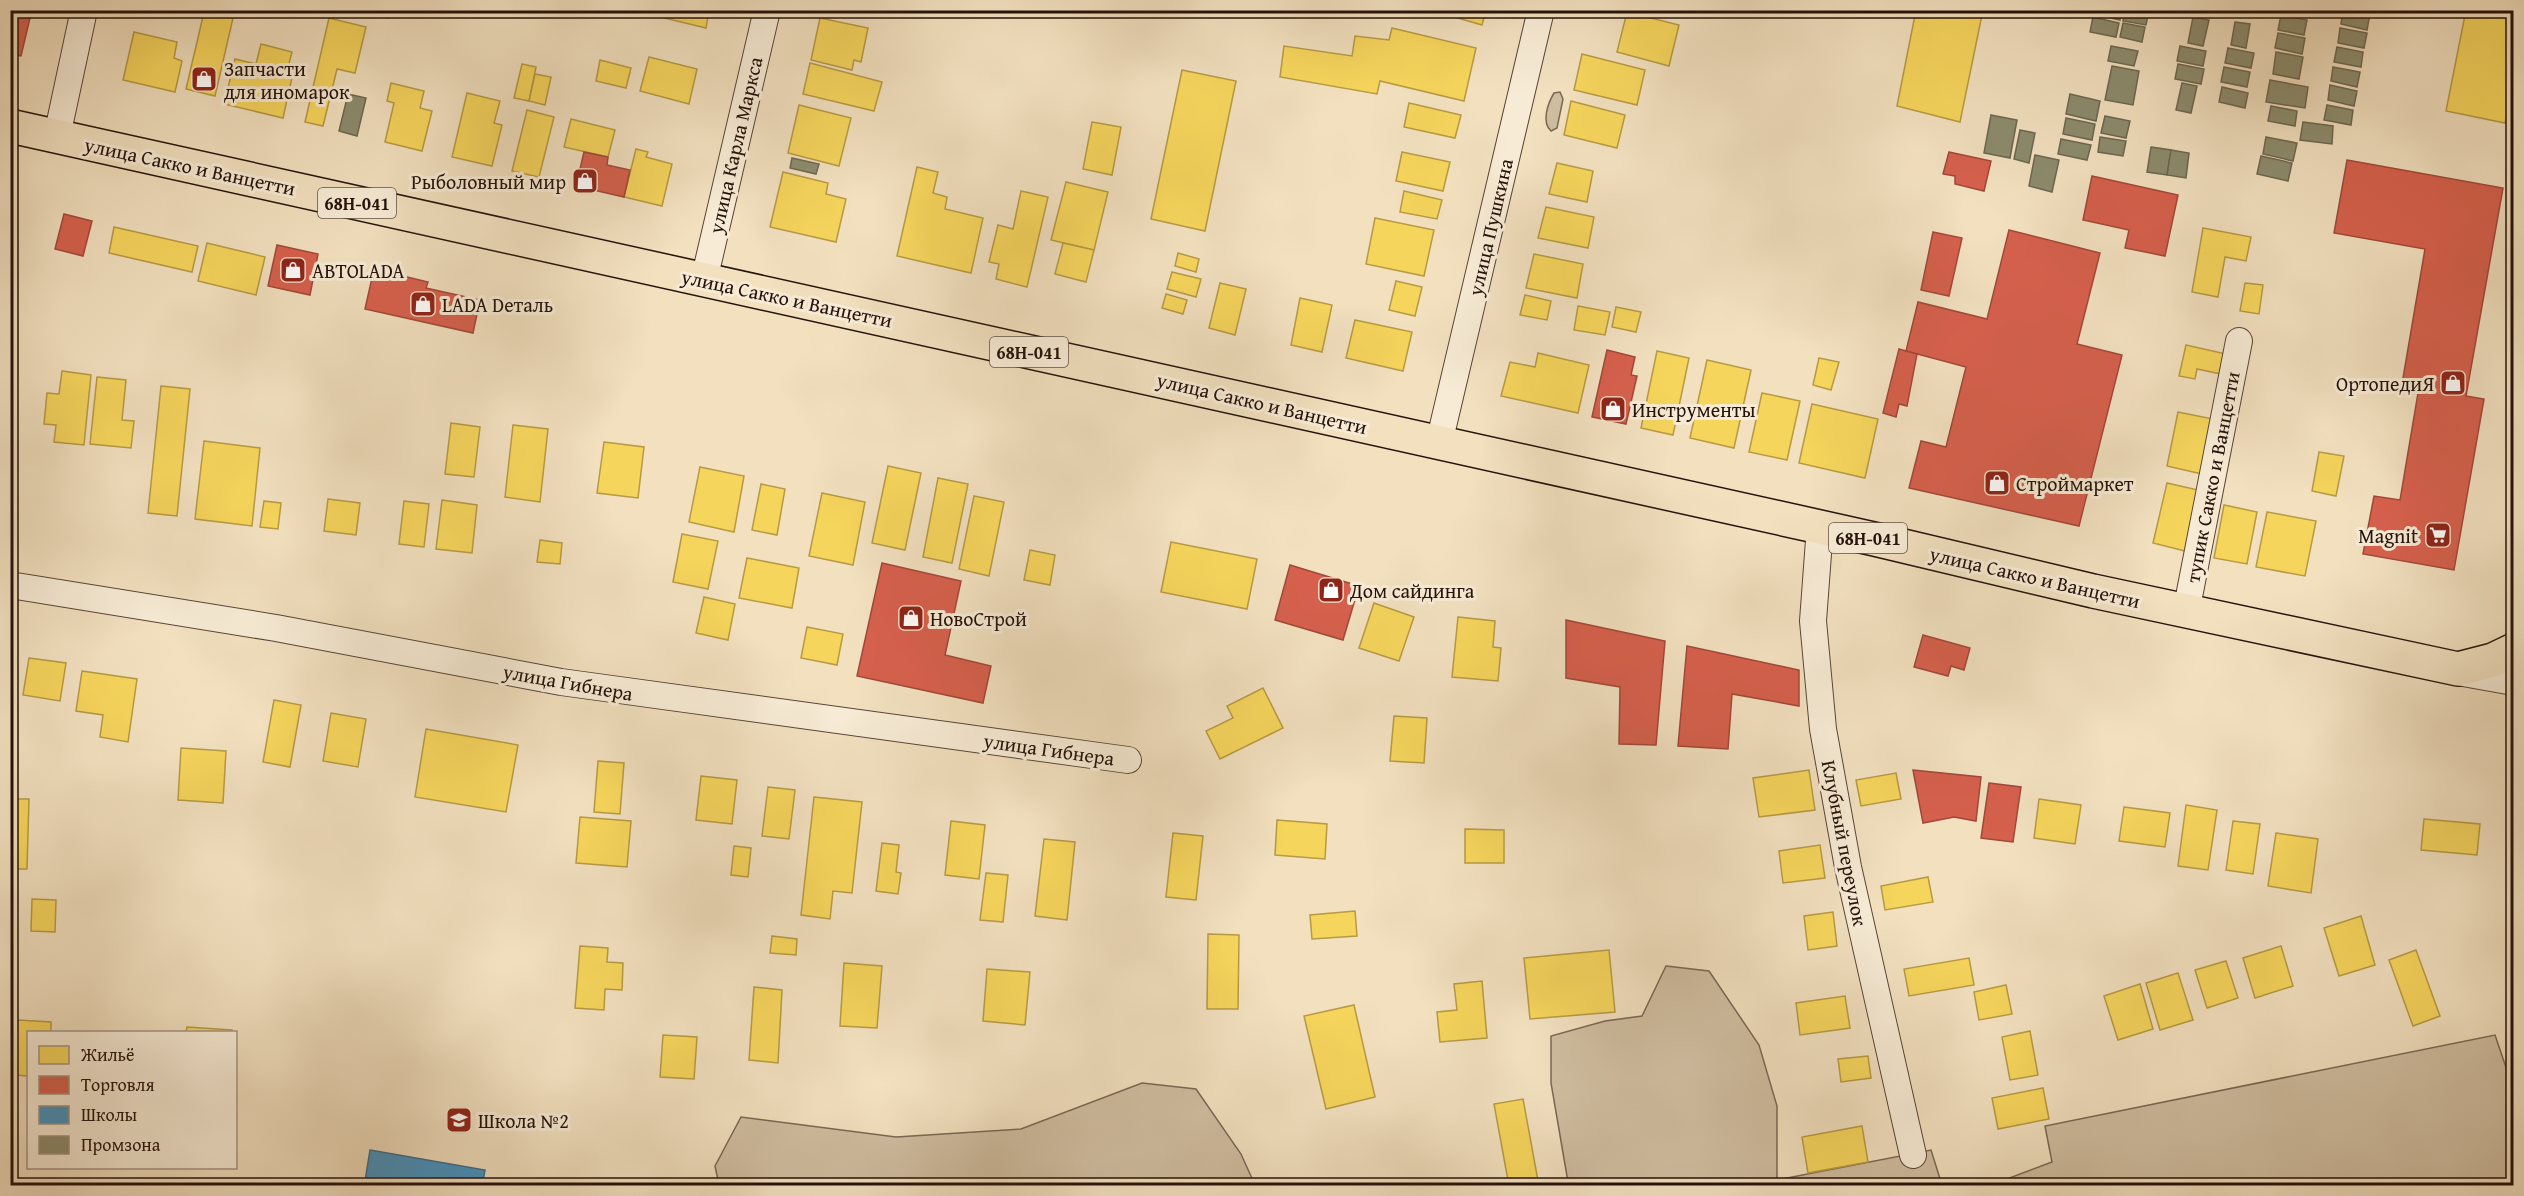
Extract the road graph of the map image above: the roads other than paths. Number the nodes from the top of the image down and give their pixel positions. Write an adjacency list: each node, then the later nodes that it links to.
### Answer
1 (84, 10): 5 (street)
2 (767, 10): 6 (street, улица Карла Маркса)
3 (1541, 10): 8 (street, улица Пушкина)
4 (10, 126): 5 (main road, улица Сакко и Ванцетти / 68Н-041)
5 (57, 136): 6 (main road, улица Сакко и Ванцетти / 68Н-041)
6 (704, 280): 8 (main road, улица Сакко и Ванцетти / 68Н-041)
7 (2239, 341): 11 (street, тупик Сакко и Ванцетти)
8 (1439, 443): 9 (main road, улица Сакко и Ванцетти / 68Н-041)
9 (1820, 527): 11 (main road, улица Сакко и Ванцетти / 68Н-041); 16 (street, Клубный переулок)
10 (10, 585): 15 (street, улица Гибнера)
11 (2186, 612): 13 (main road, улица Сакко и Ванцетти / 68Н-041)
12 (2514, 650): 13 (main road, 68Н-041)
13 (2458, 669): 14 (street, улица Сакко и Ванцетти)
14 (2514, 679)
15 (1128, 760)
16 (1913, 1155)

